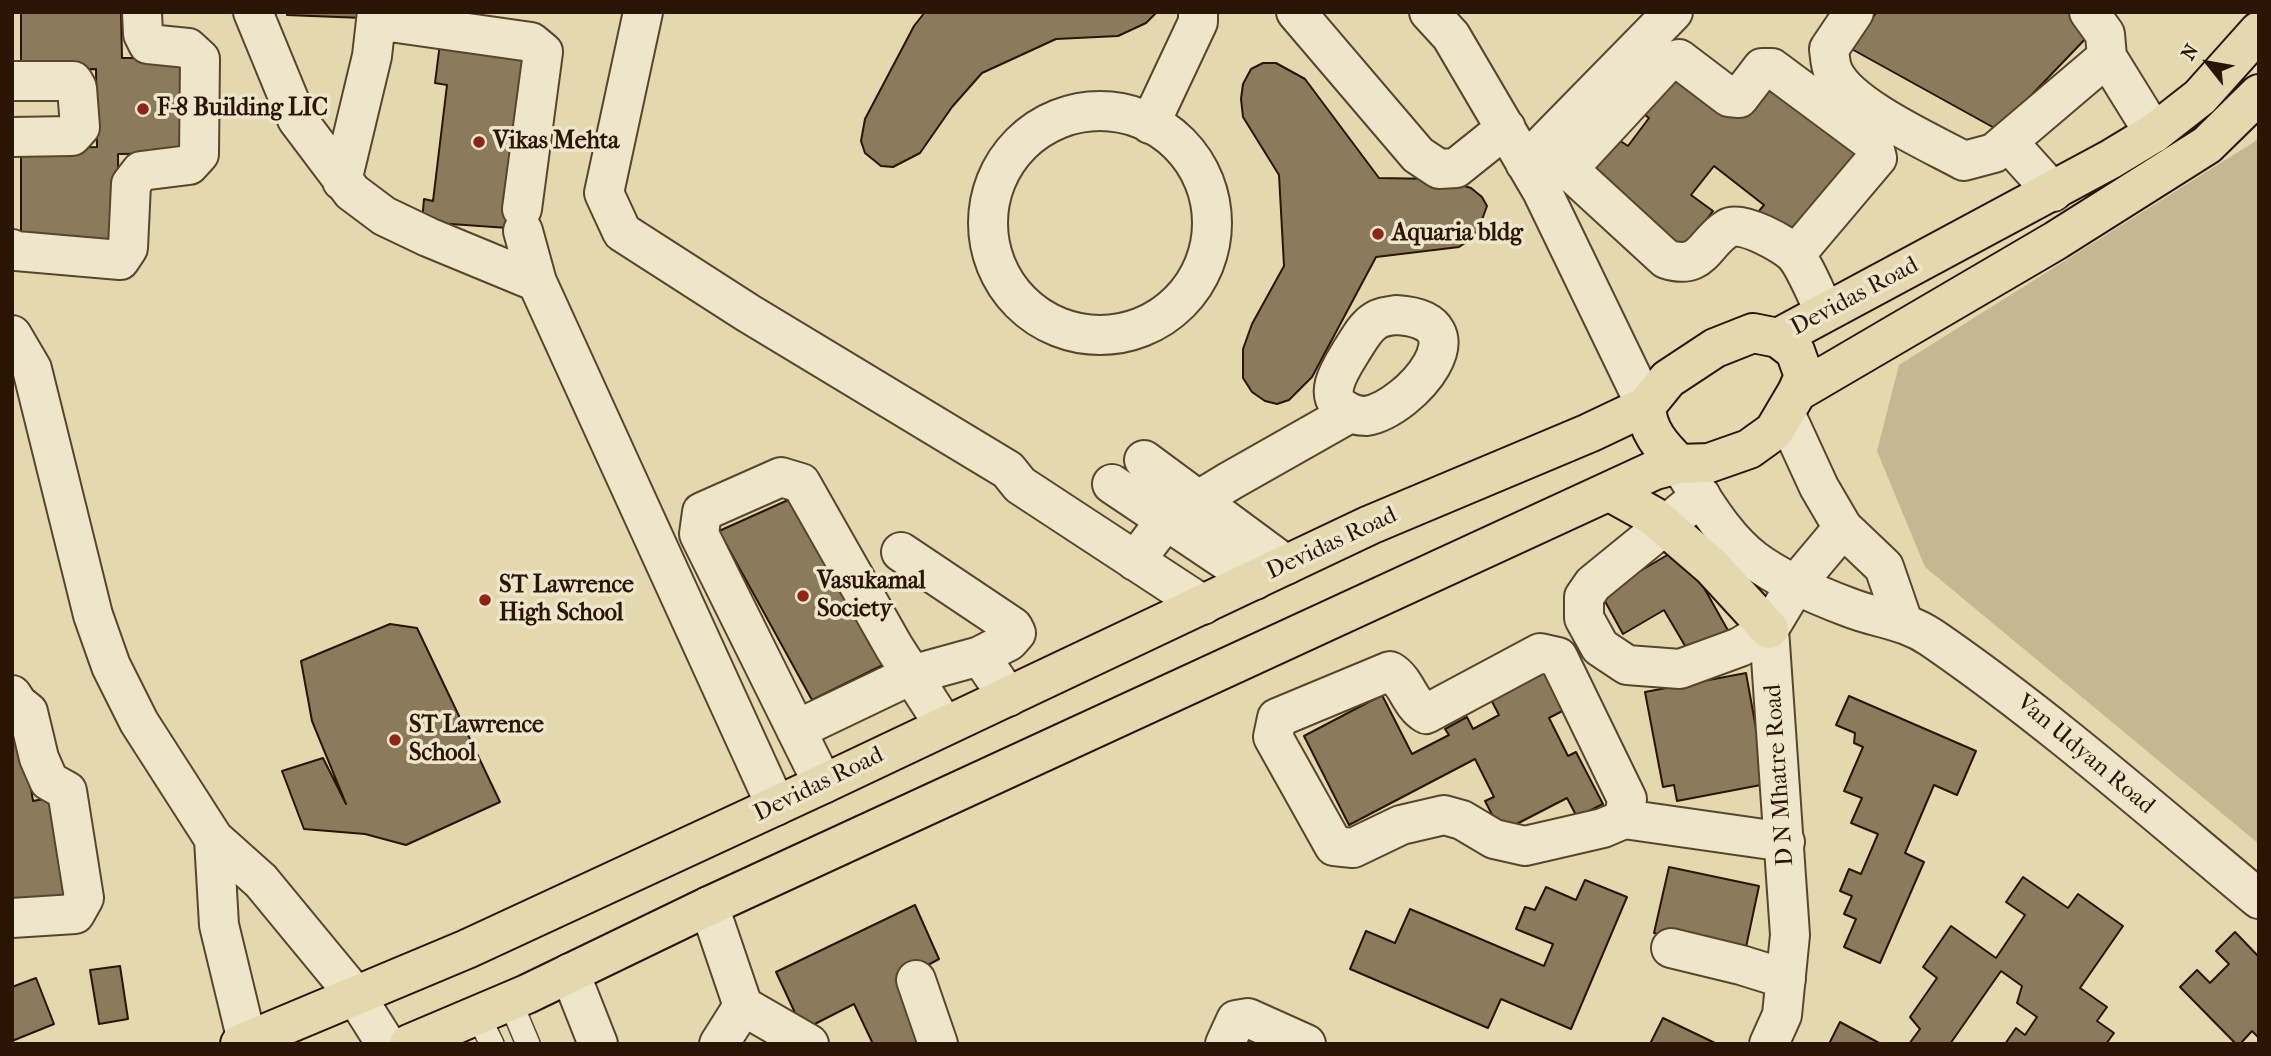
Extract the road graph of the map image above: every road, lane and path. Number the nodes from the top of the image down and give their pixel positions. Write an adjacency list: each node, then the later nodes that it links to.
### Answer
1 (142, 12): 25 (street)
2 (253, 12): 23 (street)
3 (643, 12): 44 (street)
4 (1198, 12): 17 (street)
5 (1296, 12): 18 (street)
6 (1429, 12): 18 (street)
7 (1673, 12): 22 (street)
8 (1854, 12): 21 (street)
9 (2089, 12): 14 (street)
10 (2242, 12): 12 (street)
11 (377, 16): 23 (street); 27 (street)
12 (2259, 26)
13 (2259, 31): 19 (main road, Devidas Road)
14 (2107, 57): 19 (street); 21 (street)
15 (12, 81): 20 (street)
16 (2259, 94): 32 (main road, Devidas Road)
17 (1150, 124): 17 (street)
18 (1506, 128): 22 (street)
19 (2154, 133): 24 (main road, Devidas Road)
20 (12, 137)
21 (2008, 142): 24 (street)
22 (1545, 175): 26 (street); 26 (street); 33 (street)
23 (342, 181): 27 (street)
24 (2053, 192): 28 (main road, Devidas Road)
25 (12, 249)
26 (1795, 255): 28 (street)
27 (537, 282): 58 (street)
28 (1825, 312): 30 (main road, Devidas Road)
29 (12, 335): 31 (street)
30 (1778, 338): 32 (main road); 33 (main road, Devidas Road)
31 (38, 397): 35 (street); 60 (street)
32 (1791, 403): 37 (main road, Devidas Road); 43 (street)
33 (1646, 406): 37 (main road); 46 (main road, Devidas Road)
34 (1350, 413): 41 (street)
35 (12, 424)
36 (1144, 460): 41 (street)
37 (1679, 464): 39 (main road, Devidas Road); 40 (street, Van Udyan Road)
38 (1112, 484): 44 (street)
39 (1610, 492): 42 (main road); 63 (main road, Devidas Road)
40 (1701, 496): 42 (street); 47 (street, Van Udyan Road)
41 (1198, 500): 44 (street); 46 (street)
42 (1665, 526): 50 (main road); 50 (street)
43 (1843, 528): 47 (street); 49 (street)
44 (1149, 543): 46 (street); 48 (street)
45 (901, 552): 51 (street)
46 (1270, 573): 48 (main road, Devidas Road)
47 (1796, 584): 49 (street, Van Udyan Road); 50 (street)
48 (1212, 601): 54 (main road, Devidas Road)
49 (1903, 622): 62 (street, Van Udyan Road)
50 (1769, 629): 61 (street, D N Mhatre Road)
51 (980, 656): 52 (street); 54 (street)
52 (911, 675): 55 (street); 56 (street); 56 (street)
53 (12, 695): 64 (street)
54 (1008, 697): 55 (main road, Devidas Road)
55 (944, 725): 57 (main road, Devidas Road)
56 (796, 730): 57 (street)
57 (823, 784): 58 (main road, Devidas Road)
58 (776, 806): 69 (main road, Devidas Road)
59 (1624, 819): 59 (street); 61 (street)
60 (214, 839): 69 (street); 73 (street)
61 (1785, 842): 67 (street, D N Mhatre Road)
62 (2259, 899)
63 (709, 906): 66 (main road, Devidas Road); 70 (street)
64 (12, 918)
65 (1671, 948): 67 (street)
66 (570, 973): 71 (main road, Devidas Road); 76 (street)
67 (1786, 979): 83 (street, D N Mhatre Road)
68 (916, 980): 80 (street)
69 (355, 995): 73 (main road, Devidas Road); 74 (street)
70 (743, 1006): 77 (street); 78 (street); 79 (street)
71 (493, 1020): 72 (main road, Devidas Road); 75 (lane)
72 (434, 1039)
73 (244, 1042)
74 (386, 1044)
75 (528, 1044)
76 (598, 1044)
77 (719, 1044)
78 (767, 1044)
79 (809, 1044)
80 (938, 1044)
81 (1225, 1044): 82 (street)
82 (1306, 1044)
83 (1769, 1044)

